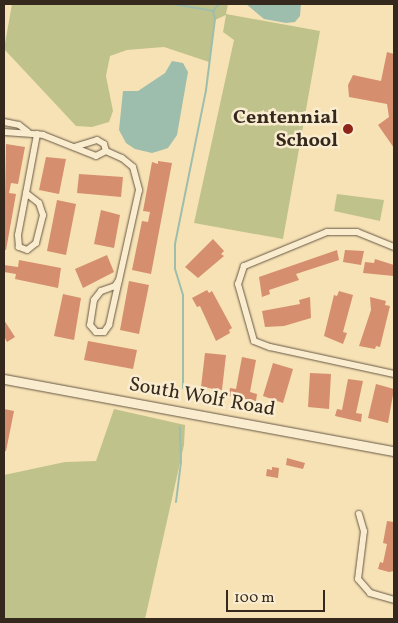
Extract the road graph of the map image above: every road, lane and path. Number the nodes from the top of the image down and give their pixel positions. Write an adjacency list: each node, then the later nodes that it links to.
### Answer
1 (4, 122): 3 (street)
2 (4, 132): 3 (street)
3 (28, 132): 4 (street)
4 (37, 134): 5 (street); 7 (street)
5 (74, 147): 6 (street); 6 (street)
6 (106, 150): 9 (street)
7 (26, 193): 7 (street)
8 (394, 246): 10 (street)
9 (119, 280): 9 (street)
10 (394, 374)
11 (4, 379): 12 (main road, South Wolf Road)
12 (394, 451)
13 (359, 514): 14 (street)
14 (394, 600)

